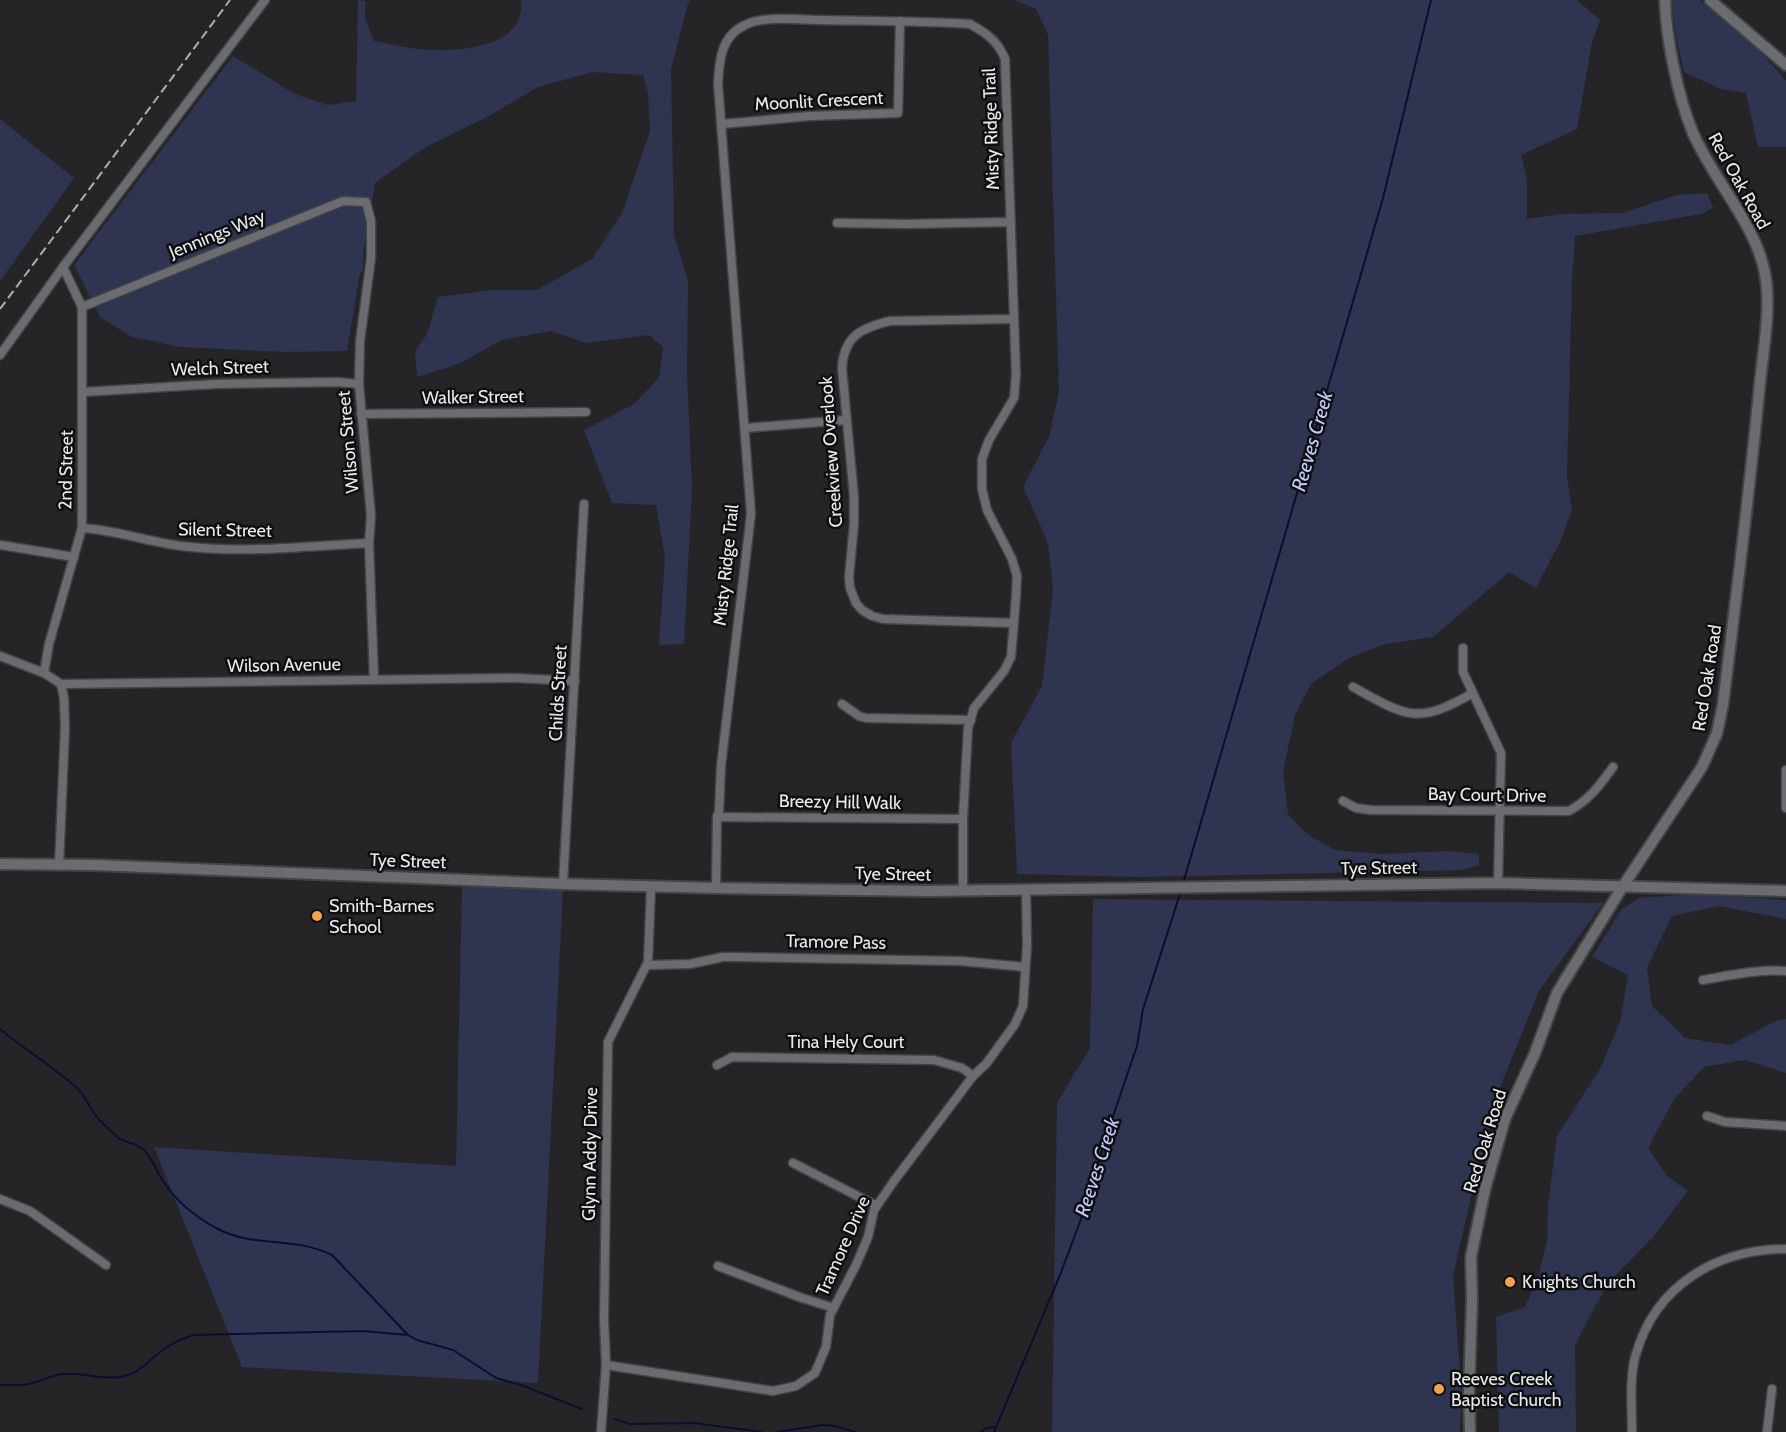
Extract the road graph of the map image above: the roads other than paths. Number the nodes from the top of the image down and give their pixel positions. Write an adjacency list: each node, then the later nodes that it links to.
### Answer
1 (265, 0): 10 (street)
2 (1665, 0): 47 (street, Red Oak Road)
3 (1710, 0): 5 (street)
4 (900, 21): 6 (street, Misty Ridge Trail); 6 (street, Moonlit Crescent); 8 (street, Misty Ridge Trail)
5 (1786, 65)
6 (722, 124): 19 (street, Misty Ridge Trail)
7 (366, 202): 11 (street, Jennings Way); 14 (street, Wilson Street)
8 (1010, 222): 9 (street); 12 (street, Misty Ridge Trail)
9 (837, 223)
10 (63, 267): 11 (street, 2nd Street); 13 (street)
11 (82, 307): 15 (street, 2nd Street)
12 (1014, 319): 18 (street, Creekview Overlook); 25 (street, Misty Ridge Trail)
13 (0, 355)
14 (359, 384): 15 (street, Welch Street); 17 (street, Wilson Street)
15 (83, 392): 21 (street, 2nd Street)
16 (586, 412): 17 (street, Walker Street)
17 (361, 414): 22 (street, Wilson Street)
18 (846, 420): 19 (street); 25 (street, Creekview Overlook)
19 (745, 428): 41 (street, Misty Ridge Trail)
20 (584, 504): 30 (street, Childs Street)
21 (82, 528): 22 (street, Silent Street); 24 (street, 2nd Street)
22 (369, 543): 29 (street, Wilson Street)
23 (0, 545): 24 (street)
24 (74, 557): 28 (street, 2nd Street)
25 (1014, 623): 35 (street, Misty Ridge Trail)
26 (1463, 648): 33 (street)
27 (0, 656): 28 (street)
28 (44, 673): 31 (street)
29 (374, 681): 30 (street, Wilson Avenue); 31 (street, Wilson Avenue)
30 (575, 681): 46 (street, Childs Street)
31 (61, 684): 44 (street)
32 (1353, 687): 33 (street)
33 (1473, 693): 40 (street)
34 (842, 704): 35 (street)
35 (970, 720): 42 (street, Misty Ridge Trail)
36 (1613, 767): 40 (street, Bay Court Drive)
37 (1786, 770): 39 (street)
38 (1343, 801): 40 (street, Bay Court Drive)
39 (1786, 808)
40 (1501, 812): 45 (street)
41 (717, 817): 42 (street, Breezy Hill Walk); 49 (street, Misty Ridge Trail)
42 (963, 819): 51 (street, Misty Ridge Trail)
43 (0, 864): 44 (street, Tye Street)
44 (59, 866): 46 (street, Tye Street)
45 (1498, 883): 47 (street, Tye Street); 50 (street, Tye Street)
46 (563, 884): 48 (street, Tye Street)
47 (1623, 886): 52 (street, Tye Street); 71 (street, Red Oak Road)
48 (651, 887): 49 (street, Tye Street); 53 (street, Glynn Addy Drive)
49 (716, 888): 51 (street, Tye Street)
50 (1026, 889): 51 (street, Tye Street); 54 (street, Tramore Drive)
51 (963, 890)
52 (1786, 891)
53 (648, 963): 54 (street, Tramore Pass); 68 (street, Glynn Addy Drive)
54 (1025, 967): 58 (street, Tramore Drive)
55 (1786, 972): 56 (street)
56 (1703, 980)
57 (717, 1065): 58 (street, Tina Hely Court)
58 (973, 1076): 63 (street, Tramore Drive)
59 (1707, 1116): 60 (street)
60 (1786, 1126)
61 (793, 1163): 63 (street)
62 (0, 1199): 65 (street)
63 (877, 1206): 67 (street, Tramore Drive)
64 (1786, 1249): 72 (street)
65 (106, 1265)
66 (718, 1266): 67 (street)
67 (834, 1308): 68 (street, Tramore Drive)
68 (606, 1365): 70 (street, Glynn Addy Drive)
69 (1772, 1389): 73 (street)
70 (601, 1432)
71 (1470, 1432)
72 (1632, 1432)
73 (1767, 1432)

